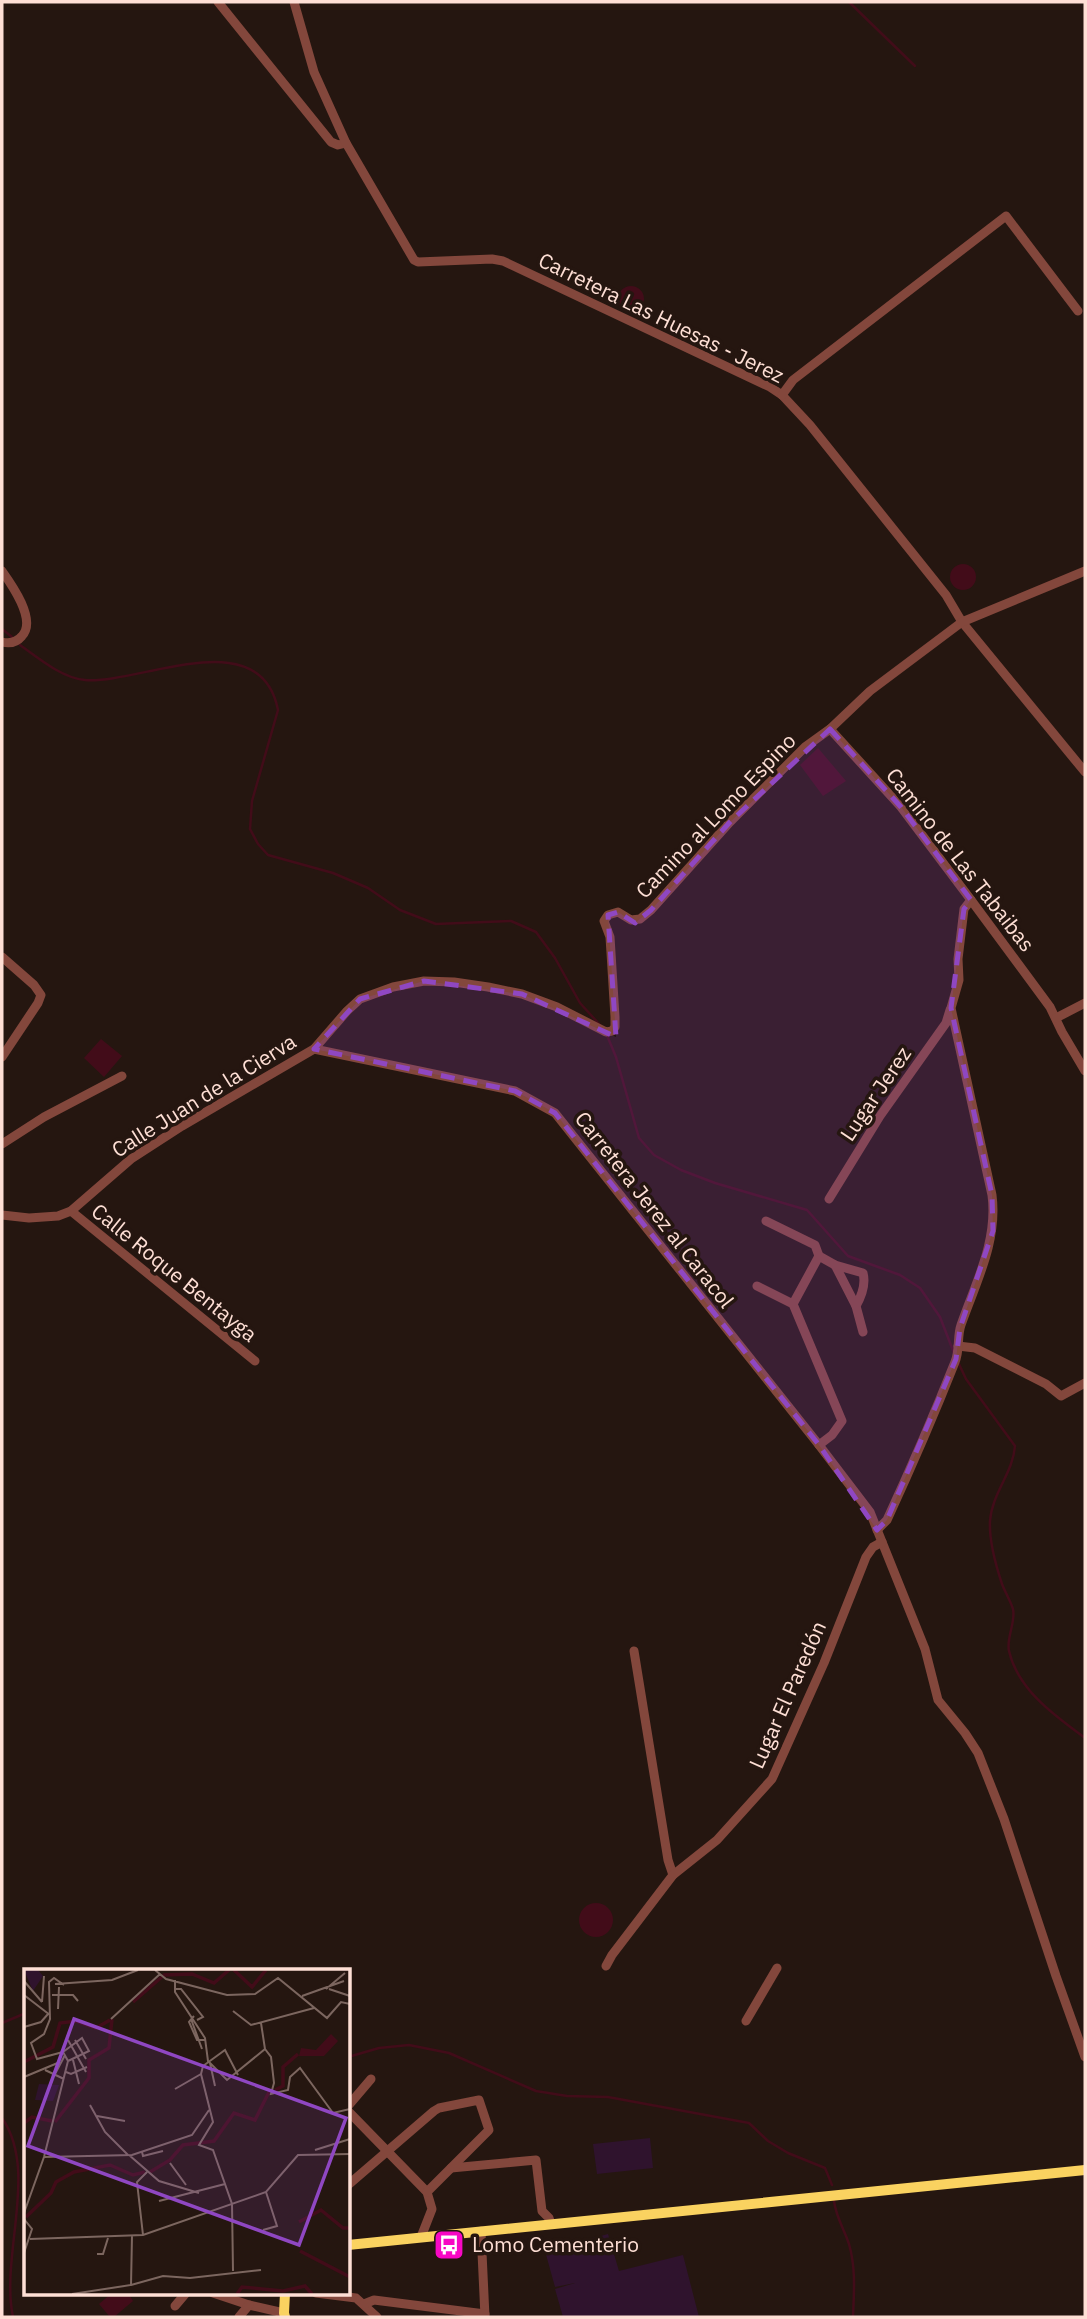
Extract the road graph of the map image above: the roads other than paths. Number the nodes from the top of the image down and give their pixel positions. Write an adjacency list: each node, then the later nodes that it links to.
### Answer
1 (218, 2): 3 (street)
2 (294, 2): 3 (street, Carretera Las Huesas - Jerez)
3 (346, 144): 5 (street, Carretera Las Huesas - Jerez)
4 (1078, 312): 5 (street)
5 (782, 396): 8 (street, Carretera Las Huesas - Jerez)
6 (2, 571): 9 (street)
7 (1085, 571): 8 (street, Camino al Lomo Espino)
8 (962, 622): 10 (street, Camino al Lomo Espino); 11 (street, Carretera Las Huesas - Jerez)
9 (2, 642)
10 (830, 729): 12 (street, Camino de Las Tabaibas); 17 (street, Camino al Lomo Espino)
11 (1085, 772)
12 (971, 900): 15 (street); 16 (street, Camino de Las Tabaibas)
13 (2, 957): 18 (street)
14 (1085, 1003): 16 (street)
15 (951, 1008): 22 (street, Lugar Jerez); 32 (street)
16 (1056, 1018): 19 (street, Camino de Las Tabaibas)
17 (314, 1049): 23 (street, Calle Juan de la Cierva); 35 (street, Carretera Jerez al Caracol)
18 (2, 1057)
19 (1085, 1071)
20 (122, 1076): 21 (street)
21 (2, 1144)
22 (829, 1199)
23 (71, 1211): 24 (street, Calle Juan de la Cierva); 33 (street, Calle Roque Bentayga)
24 (2, 1215)
25 (766, 1221): 26 (street)
26 (819, 1256): 27 (street); 29 (street)
27 (835, 1265): 30 (street); 30 (street)
28 (757, 1286): 29 (street)
29 (793, 1304): 35 (street)
30 (856, 1306): 31 (street)
31 (863, 1332)
32 (958, 1346): 34 (street); 36 (street)
33 (255, 1361)
34 (1085, 1383)
35 (819, 1445): 36 (street, Carretera Jerez al Caracol)
36 (877, 1530): 37 (street, Carretera Jerez al Caracol)
37 (882, 1542): 39 (street, Lugar El Paredón); 43 (street, Carretera Jerez al Caracol)
38 (634, 1651): 39 (street)
39 (673, 1875): 40 (street, Lugar El Paredón)
40 (606, 1966)
41 (777, 1968): 42 (street)
42 (746, 2021)
43 (1085, 2057)
44 (372, 2079): 45 (street)
45 (350, 2106)
46 (350, 2111): 47 (street)
47 (387, 2151): 48 (street); 50 (street); 51 (street)
48 (450, 2168): 51 (street); 52 (street)
49 (1085, 2169): 52 (main road)
50 (350, 2183)
51 (426, 2192): 54 (street)
52 (551, 2224): 53 (main road)
53 (481, 2231): 54 (main road); 64 (street)
54 (421, 2238): 55 (main road)
55 (350, 2245)
56 (186, 2294): 62 (street)
57 (216, 2294): 61 (street)
58 (285, 2294): 63 (main road)
59 (324, 2294): 60 (street)
60 (364, 2304): 64 (street); 66 (street)
61 (248, 2305): 63 (street); 65 (street)
62 (175, 2306)
63 (284, 2315)
64 (485, 2316)
65 (239, 2317)
66 (377, 2317)

